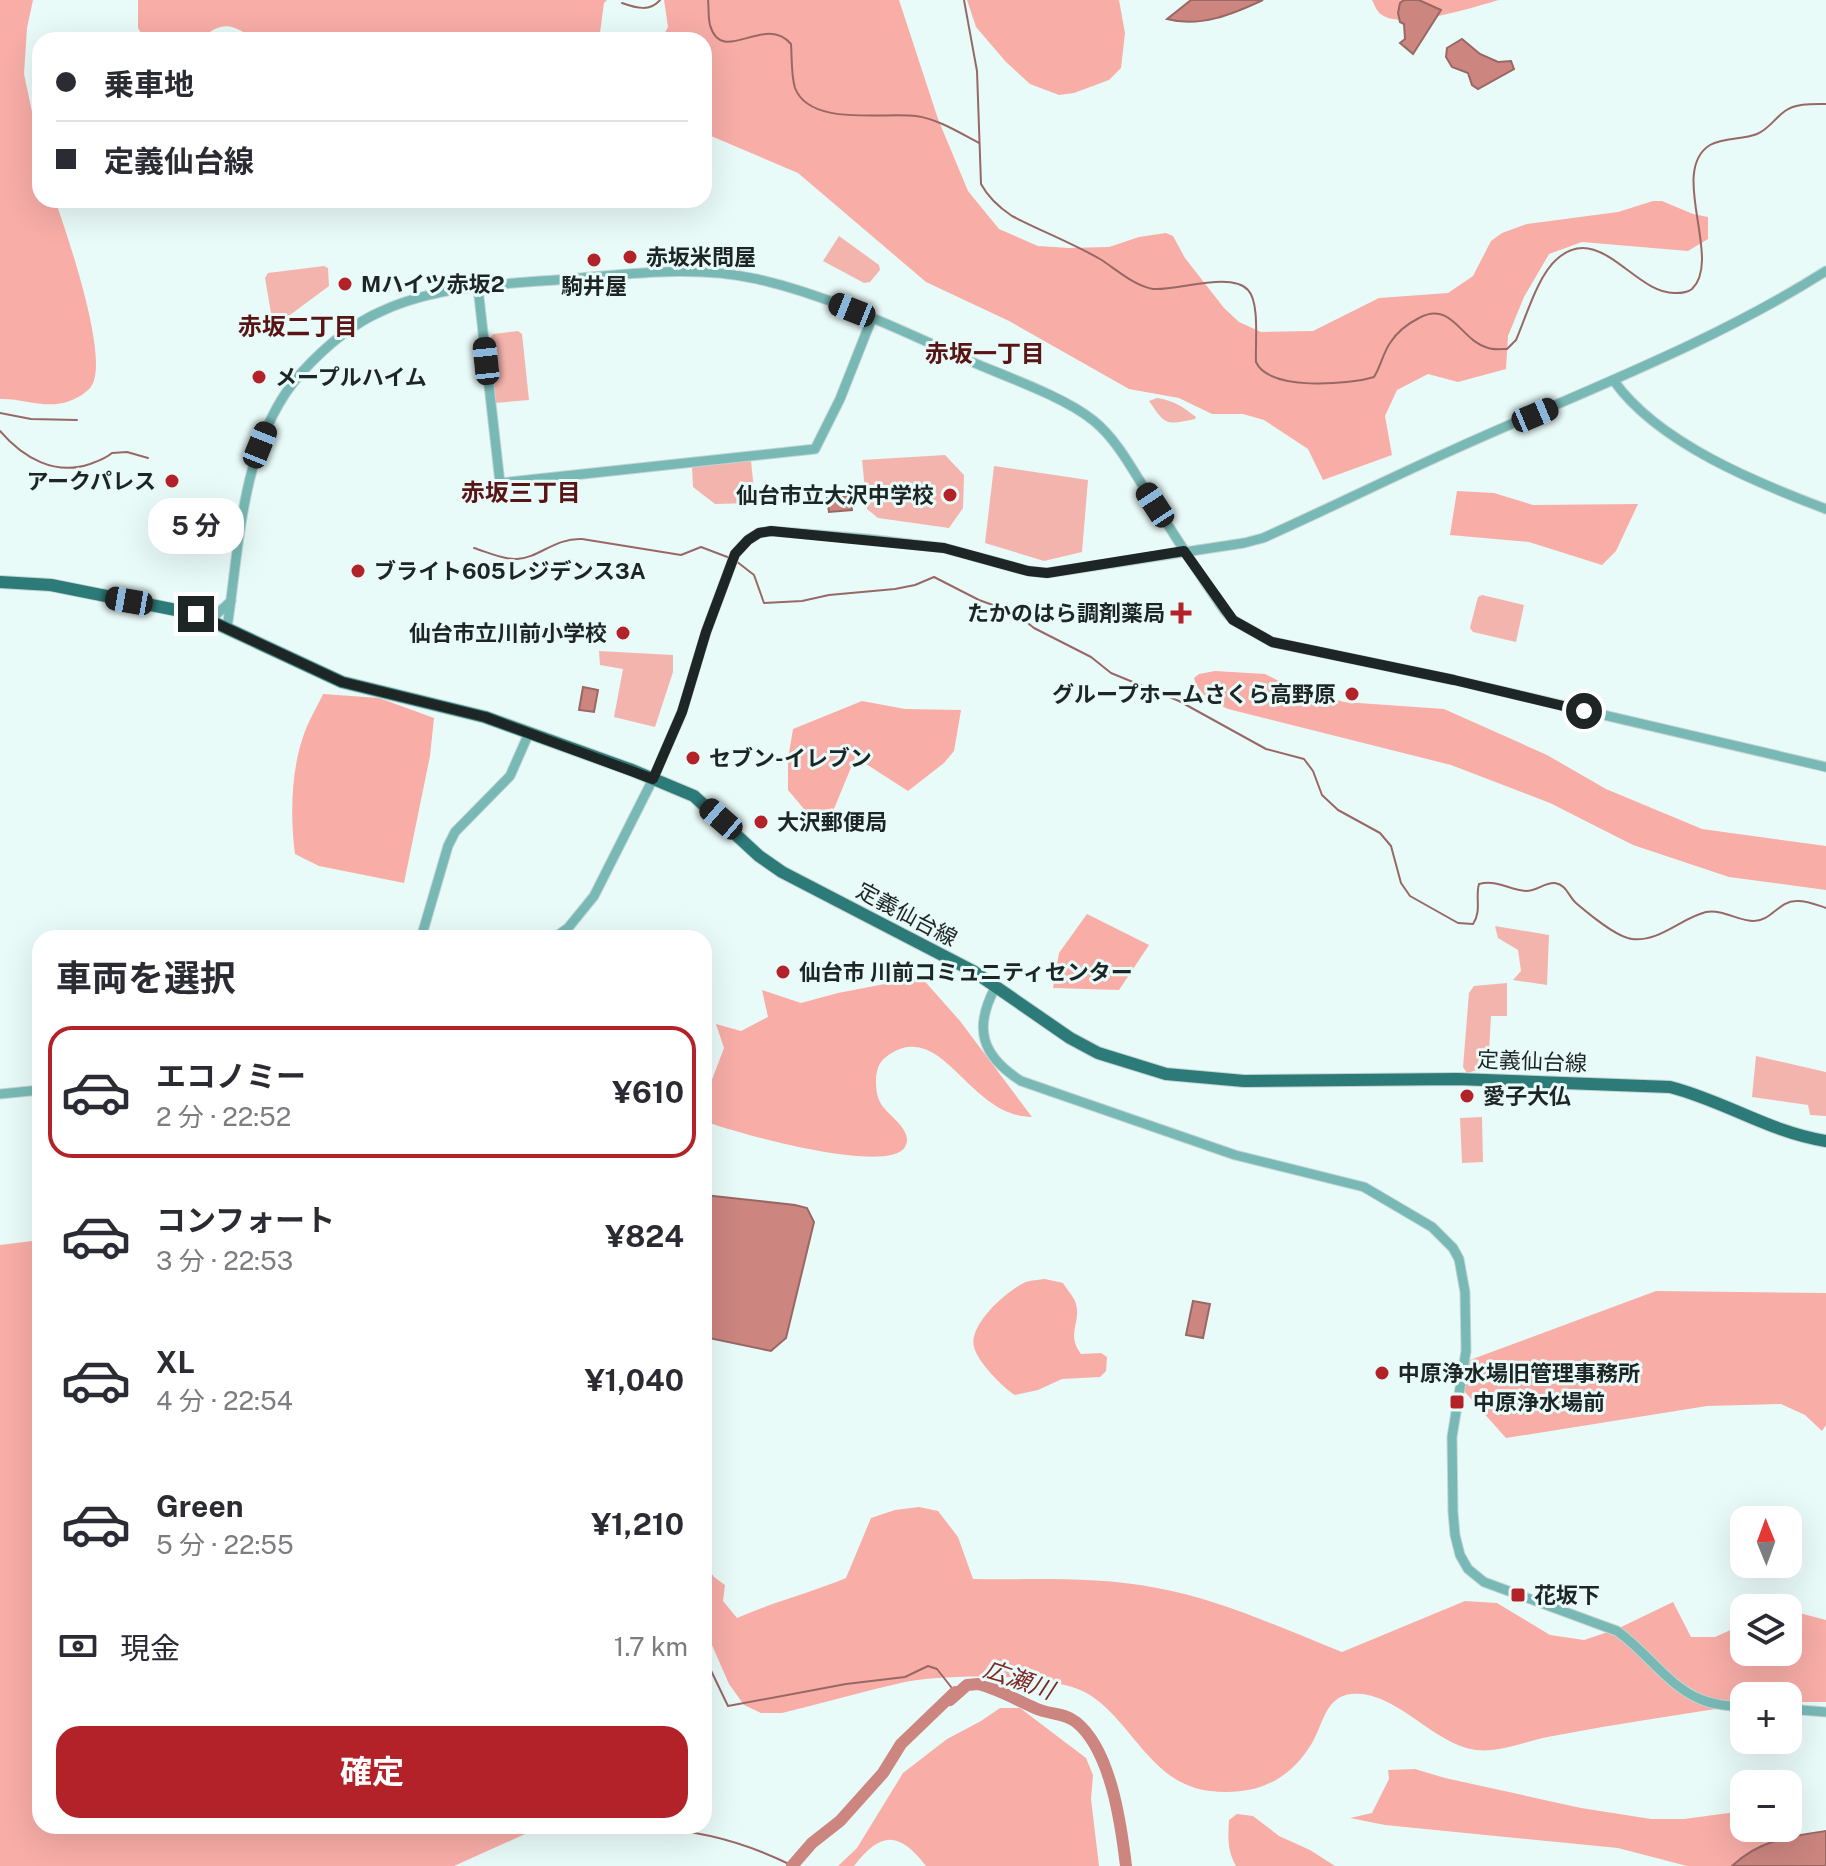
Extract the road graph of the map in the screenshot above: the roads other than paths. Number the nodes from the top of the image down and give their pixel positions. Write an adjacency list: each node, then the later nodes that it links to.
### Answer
1 (1826, 271): 4 (street)
2 (478, 288): 3 (street); 3 (street); 8 (street)
3 (872, 318): 6 (street)
4 (1614, 381): 5 (street); 6 (street)
5 (1826, 509)
6 (1184, 551): 12 (street); 13 (street)
7 (0, 582): 9 (main road, 定義仙台線)
8 (231, 601): 9 (street); 10 (street)
9 (196, 614): 10 (main road, 定義仙台線)
10 (227, 628): 11 (main road, 定義仙台線)
11 (529, 733): 13 (main road, 定義仙台線); 14 (street)
12 (1826, 767)
13 (653, 779): 15 (street); 16 (main road, 定義仙台線)
14 (423, 930)
15 (565, 930)
16 (995, 988): 19 (main road, 定義仙台線); 20 (street)
17 (32, 1091): 18 (street)
18 (0, 1094)
19 (1826, 1141)
20 (1730, 1705)
21 (1802, 1710): 22 (street)
22 (1826, 1712)

